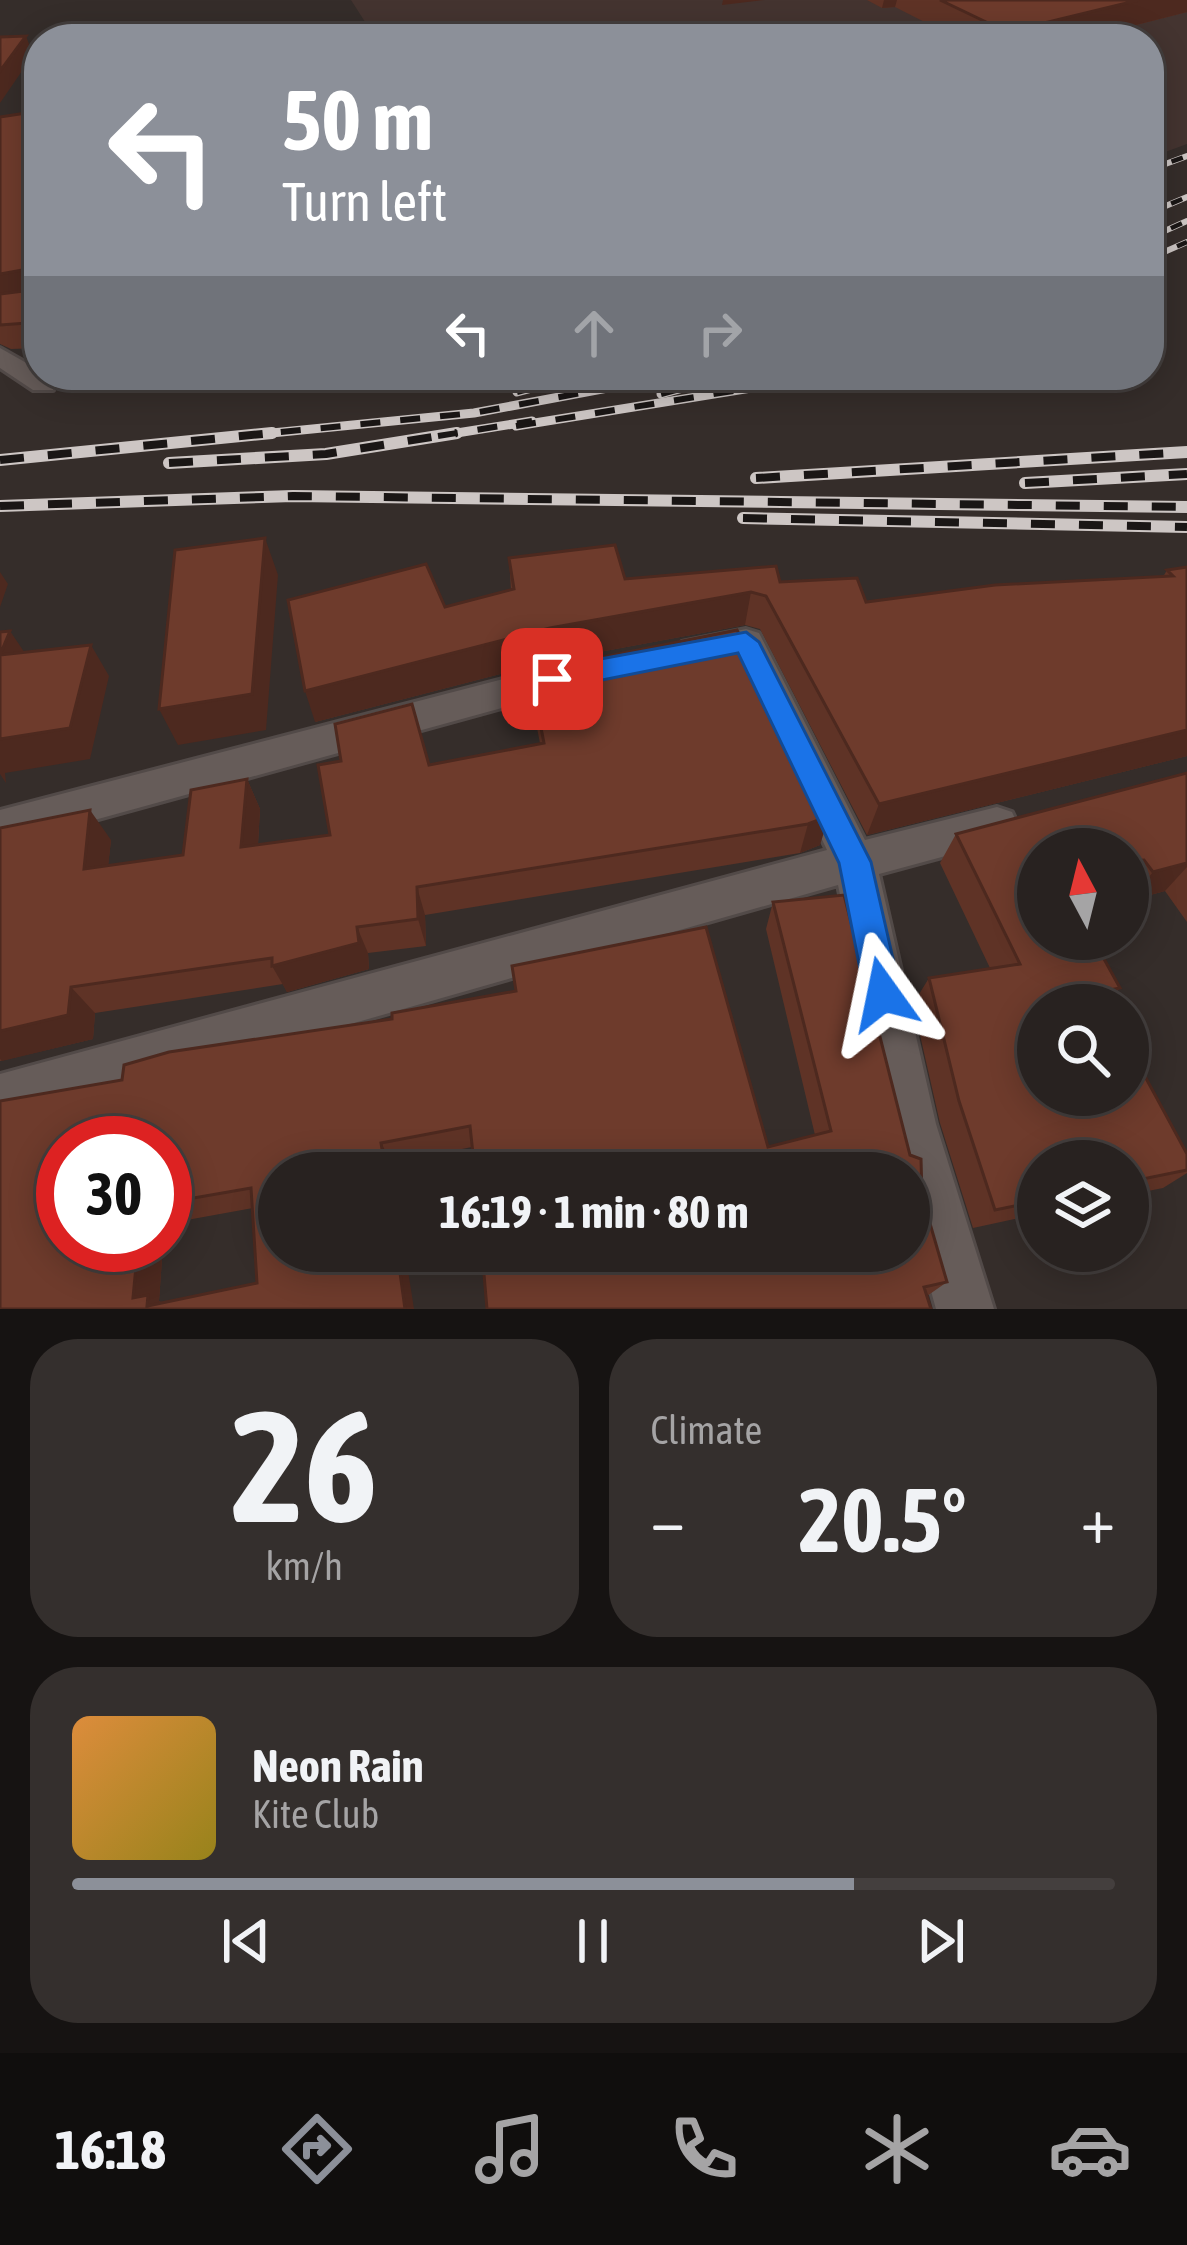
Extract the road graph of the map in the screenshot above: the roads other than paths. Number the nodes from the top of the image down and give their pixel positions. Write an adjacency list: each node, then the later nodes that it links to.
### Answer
1 (659, 658): 5 (street)
2 (616, 666): 4 (street)
3 (1032, 816): 5 (street)
4 (0, 828)
5 (855, 862): 6 (street); 7 (street)
6 (0, 1099)
7 (965, 1309)

